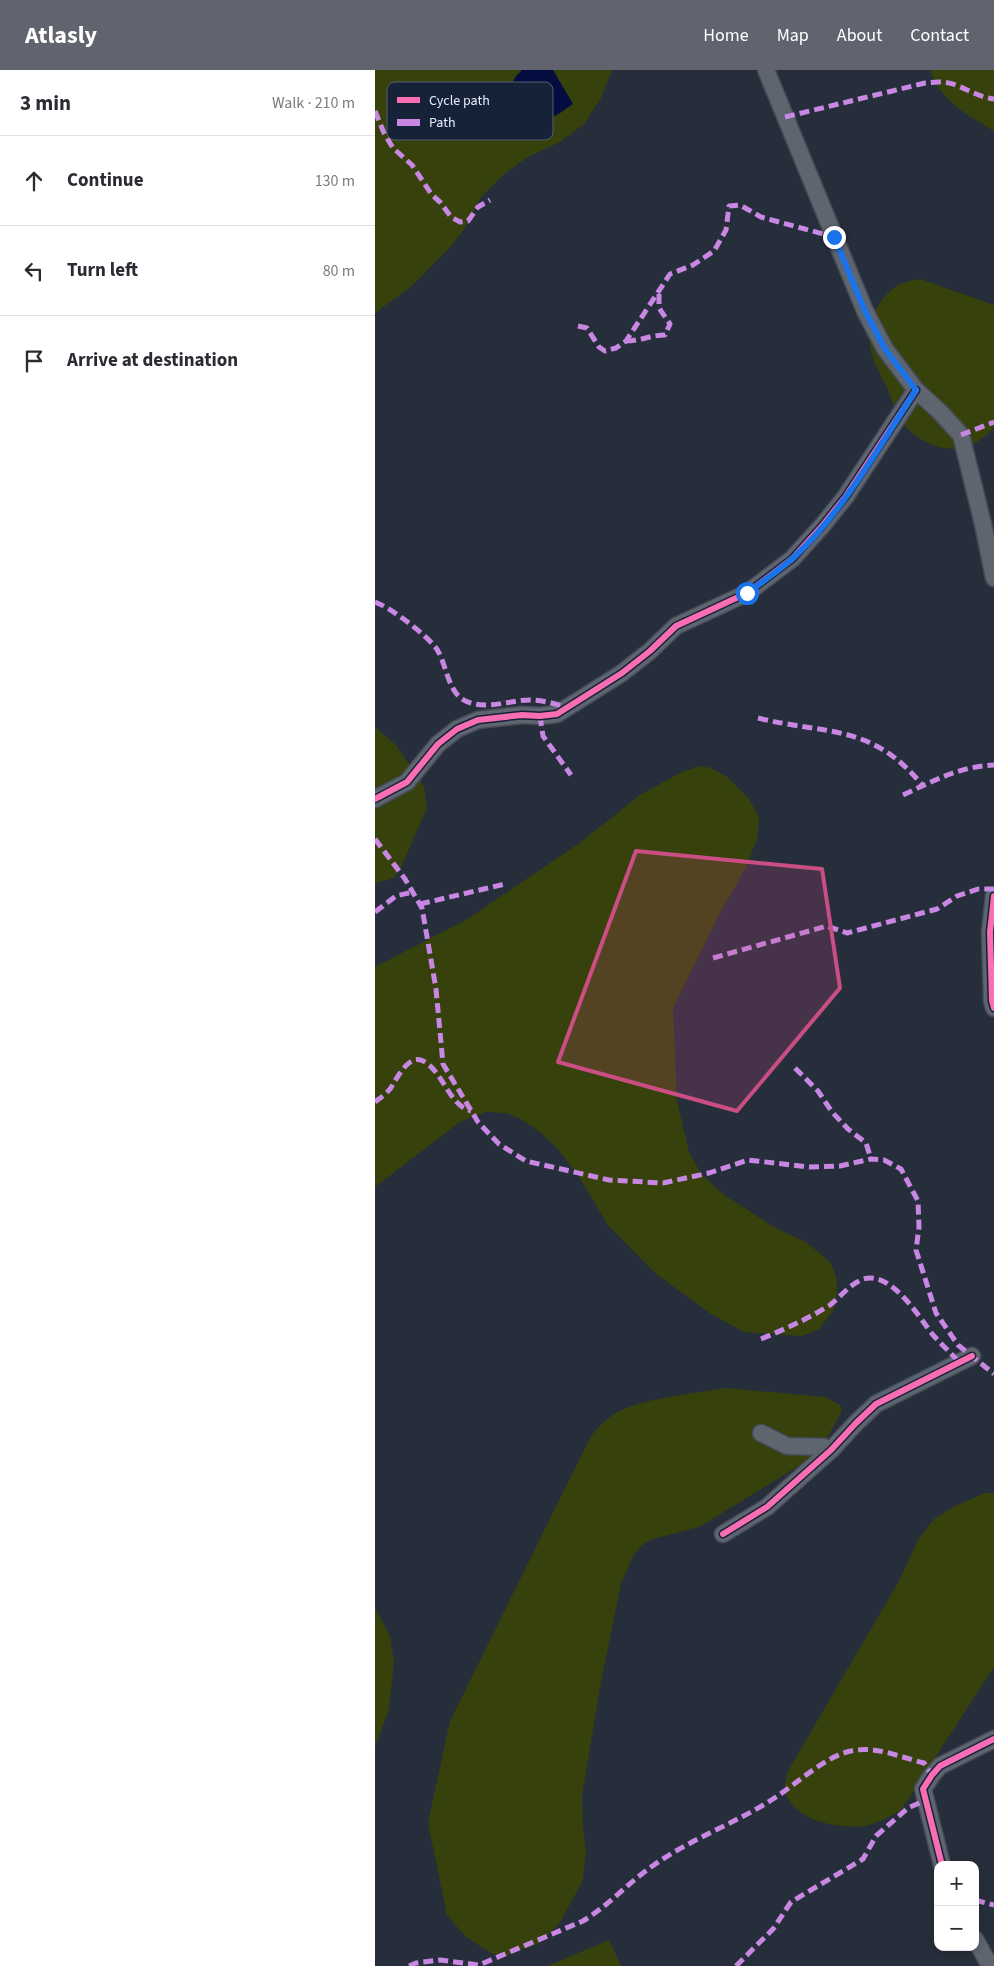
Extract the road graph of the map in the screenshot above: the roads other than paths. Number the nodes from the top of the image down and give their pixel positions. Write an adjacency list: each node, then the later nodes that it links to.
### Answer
1 (766, 70): 2 (street)
2 (916, 390): 3 (street); 4 (street)
3 (994, 578)
4 (375, 800)
5 (994, 896): 6 (street)
6 (994, 1008)
7 (972, 1356): 9 (street)
8 (761, 1433): 9 (street)
9 (831, 1450): 10 (street)
10 (723, 1534)
11 (994, 1739): 12 (street)
12 (941, 1861)
13 (979, 1946): 14 (street)
14 (990, 1966)

